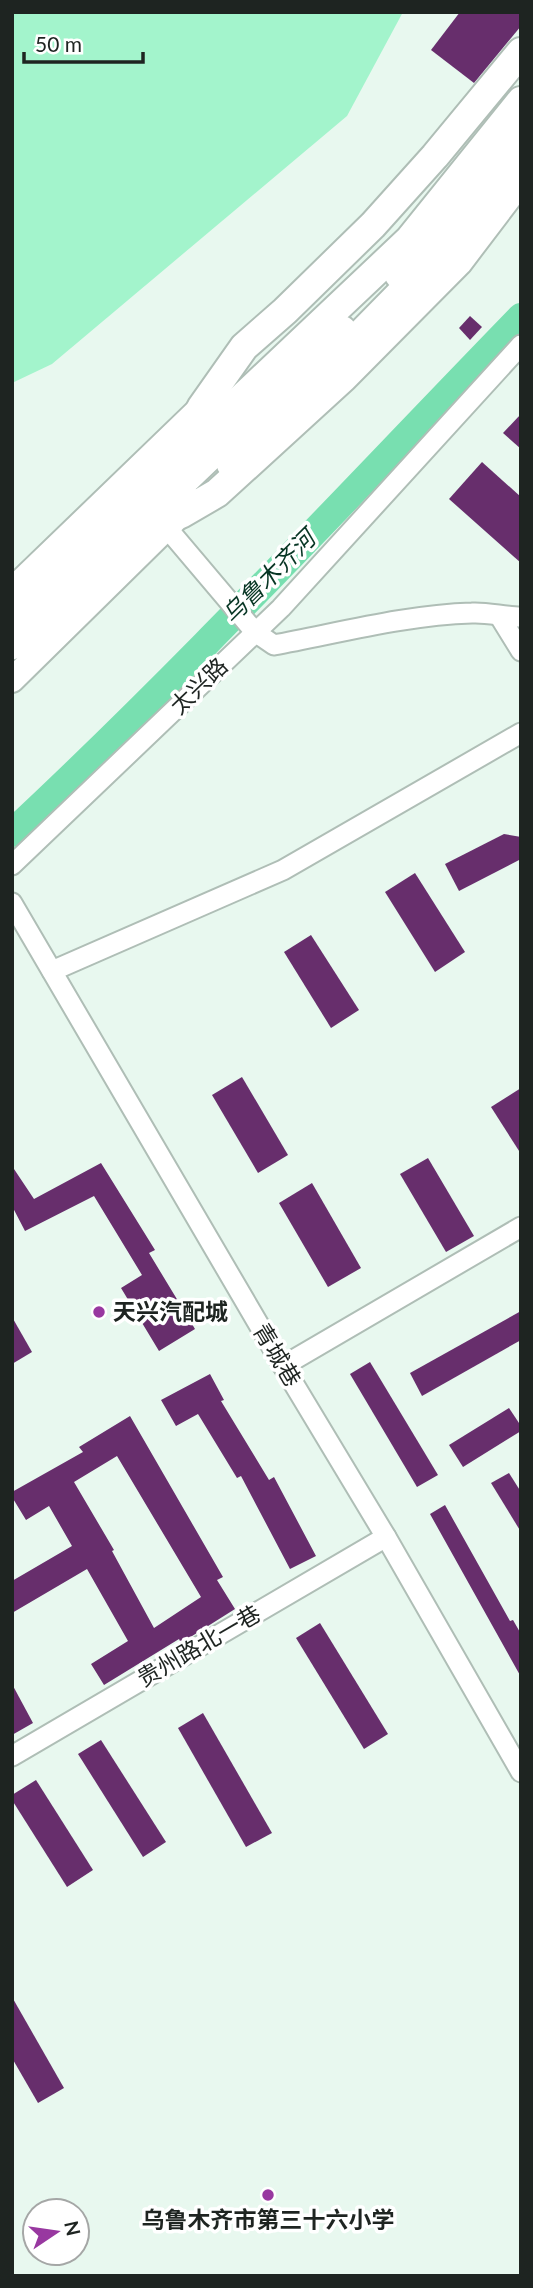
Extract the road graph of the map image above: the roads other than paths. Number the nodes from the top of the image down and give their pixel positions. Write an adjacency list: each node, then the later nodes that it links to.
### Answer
1 (521, 52): 8 (highway)
2 (521, 68): 8 (main road)
3 (521, 101): 11 (highway)
4 (521, 136): 15 (highway)
5 (521, 159): 9 (main road)
6 (521, 178): 9 (highway)
7 (521, 345): 14 (street, 太兴路)
8 (201, 408): 10 (main road)
9 (174, 521): 14 (street); 17 (main road)
10 (12, 590)
11 (12, 615)
12 (500, 617): 13 (street); 14 (street); 16 (street)
13 (521, 617)
14 (244, 618): 19 (street, 太兴路)
15 (12, 645)
16 (521, 651)
17 (12, 680)
18 (521, 733): 21 (street)
19 (12, 865)
20 (12, 903): 21 (street, 青城巷)
21 (52, 971): 23 (street, 青城巷)
22 (521, 1227): 23 (street)
23 (283, 1366): 24 (street, 青城巷)
24 (386, 1537): 25 (street, 贵州路北一巷); 26 (street, 青城巷)
25 (12, 1756)
26 (521, 1772)

